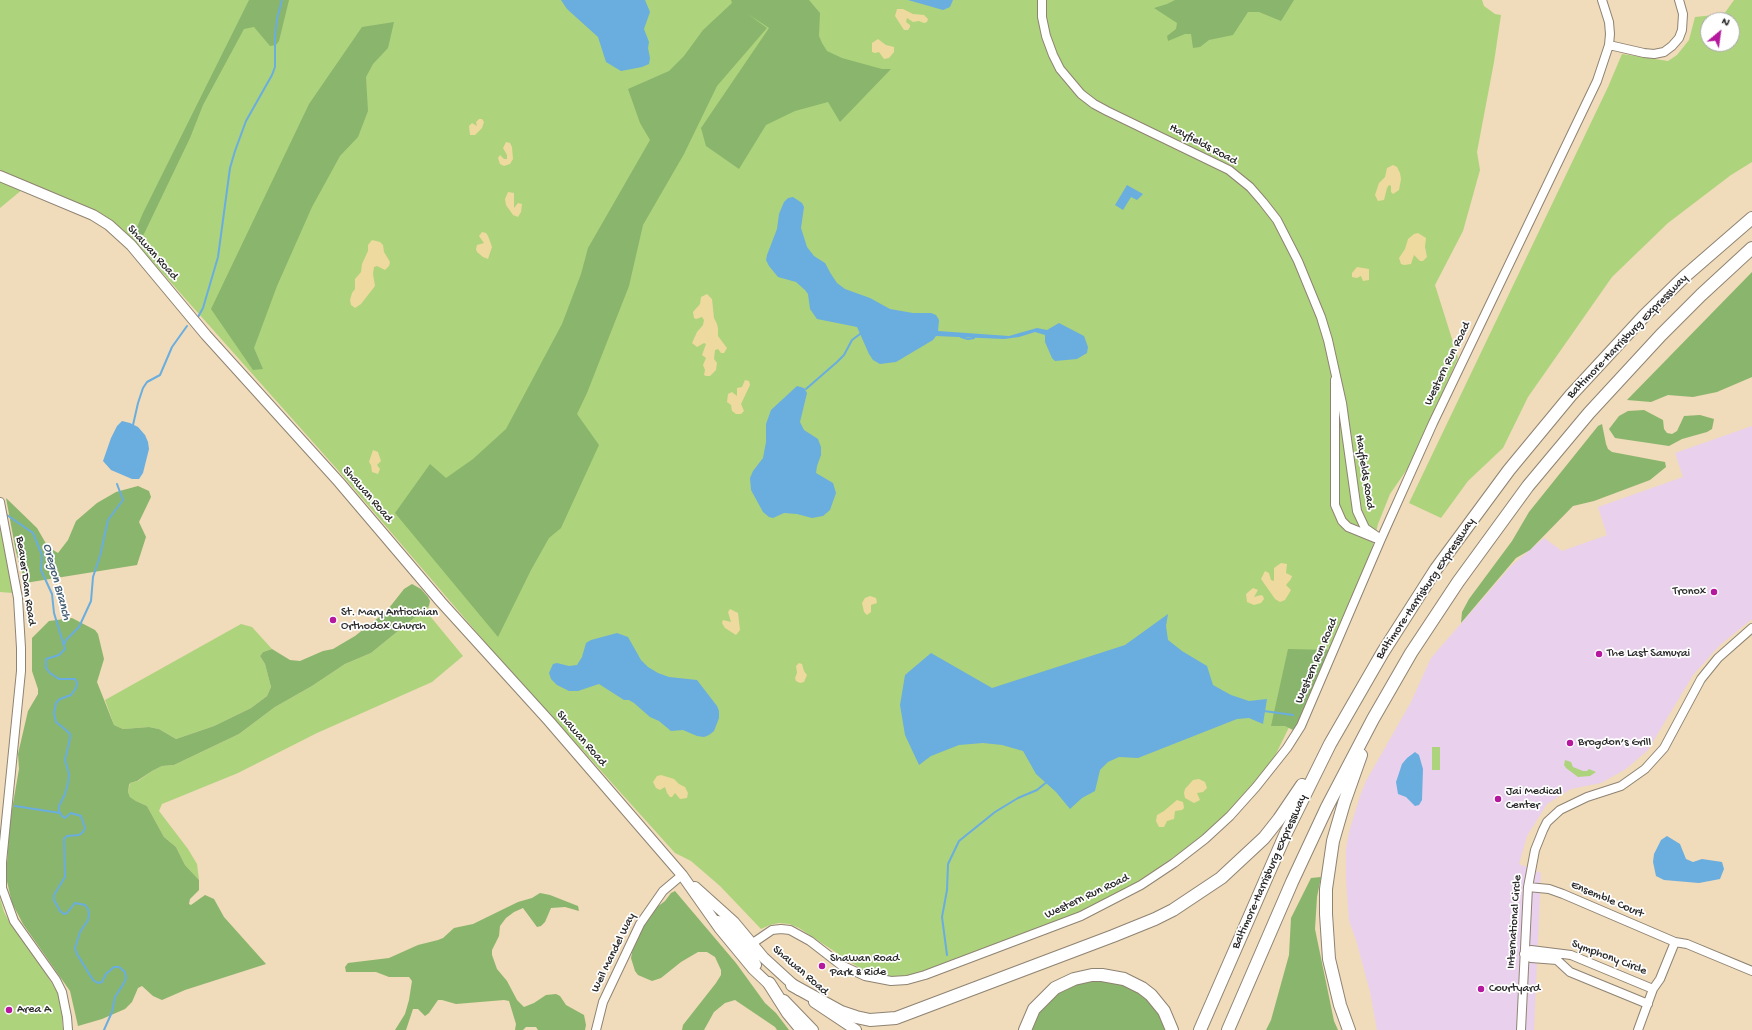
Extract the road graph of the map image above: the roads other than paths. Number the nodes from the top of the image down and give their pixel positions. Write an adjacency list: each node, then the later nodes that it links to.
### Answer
1 (1042, 0): 8 (street, Hayfields Road)
2 (1602, 0): 4 (street, Western Run Road)
3 (1679, 0): 4 (street)
4 (1609, 45): 10 (street, Western Run Road)
5 (0, 176): 14 (main road, Shawan Road)
6 (1752, 218): 13 (highway, Baltimore-Harrisburg Expressway)
7 (1752, 248): 12 (highway, Baltimore-Harrisburg Expressway)
8 (1335, 365): 10 (street, Hayfields Road); 10 (street, Hayfields Road)
9 (0, 503): 27 (street, Beaver Dam Road)
10 (1381, 539): 18 (street, Western Run Road)
11 (1752, 628): 15 (street, International Circle)
12 (1373, 719): 19 (highway, Baltimore-Harrisburg Expressway); 37 (highway)
13 (1330, 744): 24 (highway); 34 (highway, Baltimore-Harrisburg Expressway)
14 (682, 875): 16 (main road, Shawan Road); 18 (main road, Shawan Road); 28 (street, Weil Mandel Way)
15 (1528, 887): 17 (street, Ensemble Court); 20 (street, International Circle)
16 (712, 918): 18 (main road, Shawan Road); 23 (main road, Shawan Road)
17 (1675, 942): 22 (street); 25 (street, Symphony Circle)
18 (749, 945): 23 (main road, Shawan Road); 24 (main road, Shawan Road)
19 (1262, 952): 35 (highway, Baltimore-Harrisburg Expressway); 36 (highway)
20 (1524, 954): 21 (street, Symphony Circle); 38 (street, International Circle)
21 (1557, 956): 25 (street, Symphony Circle); 26 (street, Symphony Circle)
22 (1752, 971)
23 (769, 983): 29 (highway); 30 (main road, Shawan Road)
24 (792, 984): 31 (main road, Shawan Road)
25 (1654, 988): 26 (street, Symphony Circle)
26 (1648, 1004): 39 (street, Symphony Circle)
27 (68, 1030)
28 (596, 1030)
29 (802, 1030)
30 (814, 1030)
31 (856, 1030)
32 (1025, 1030): 33 (highway)
33 (1172, 1030)
34 (1200, 1030)
35 (1228, 1030)
36 (1234, 1030)
37 (1349, 1030)
38 (1521, 1030)
39 (1638, 1030)

